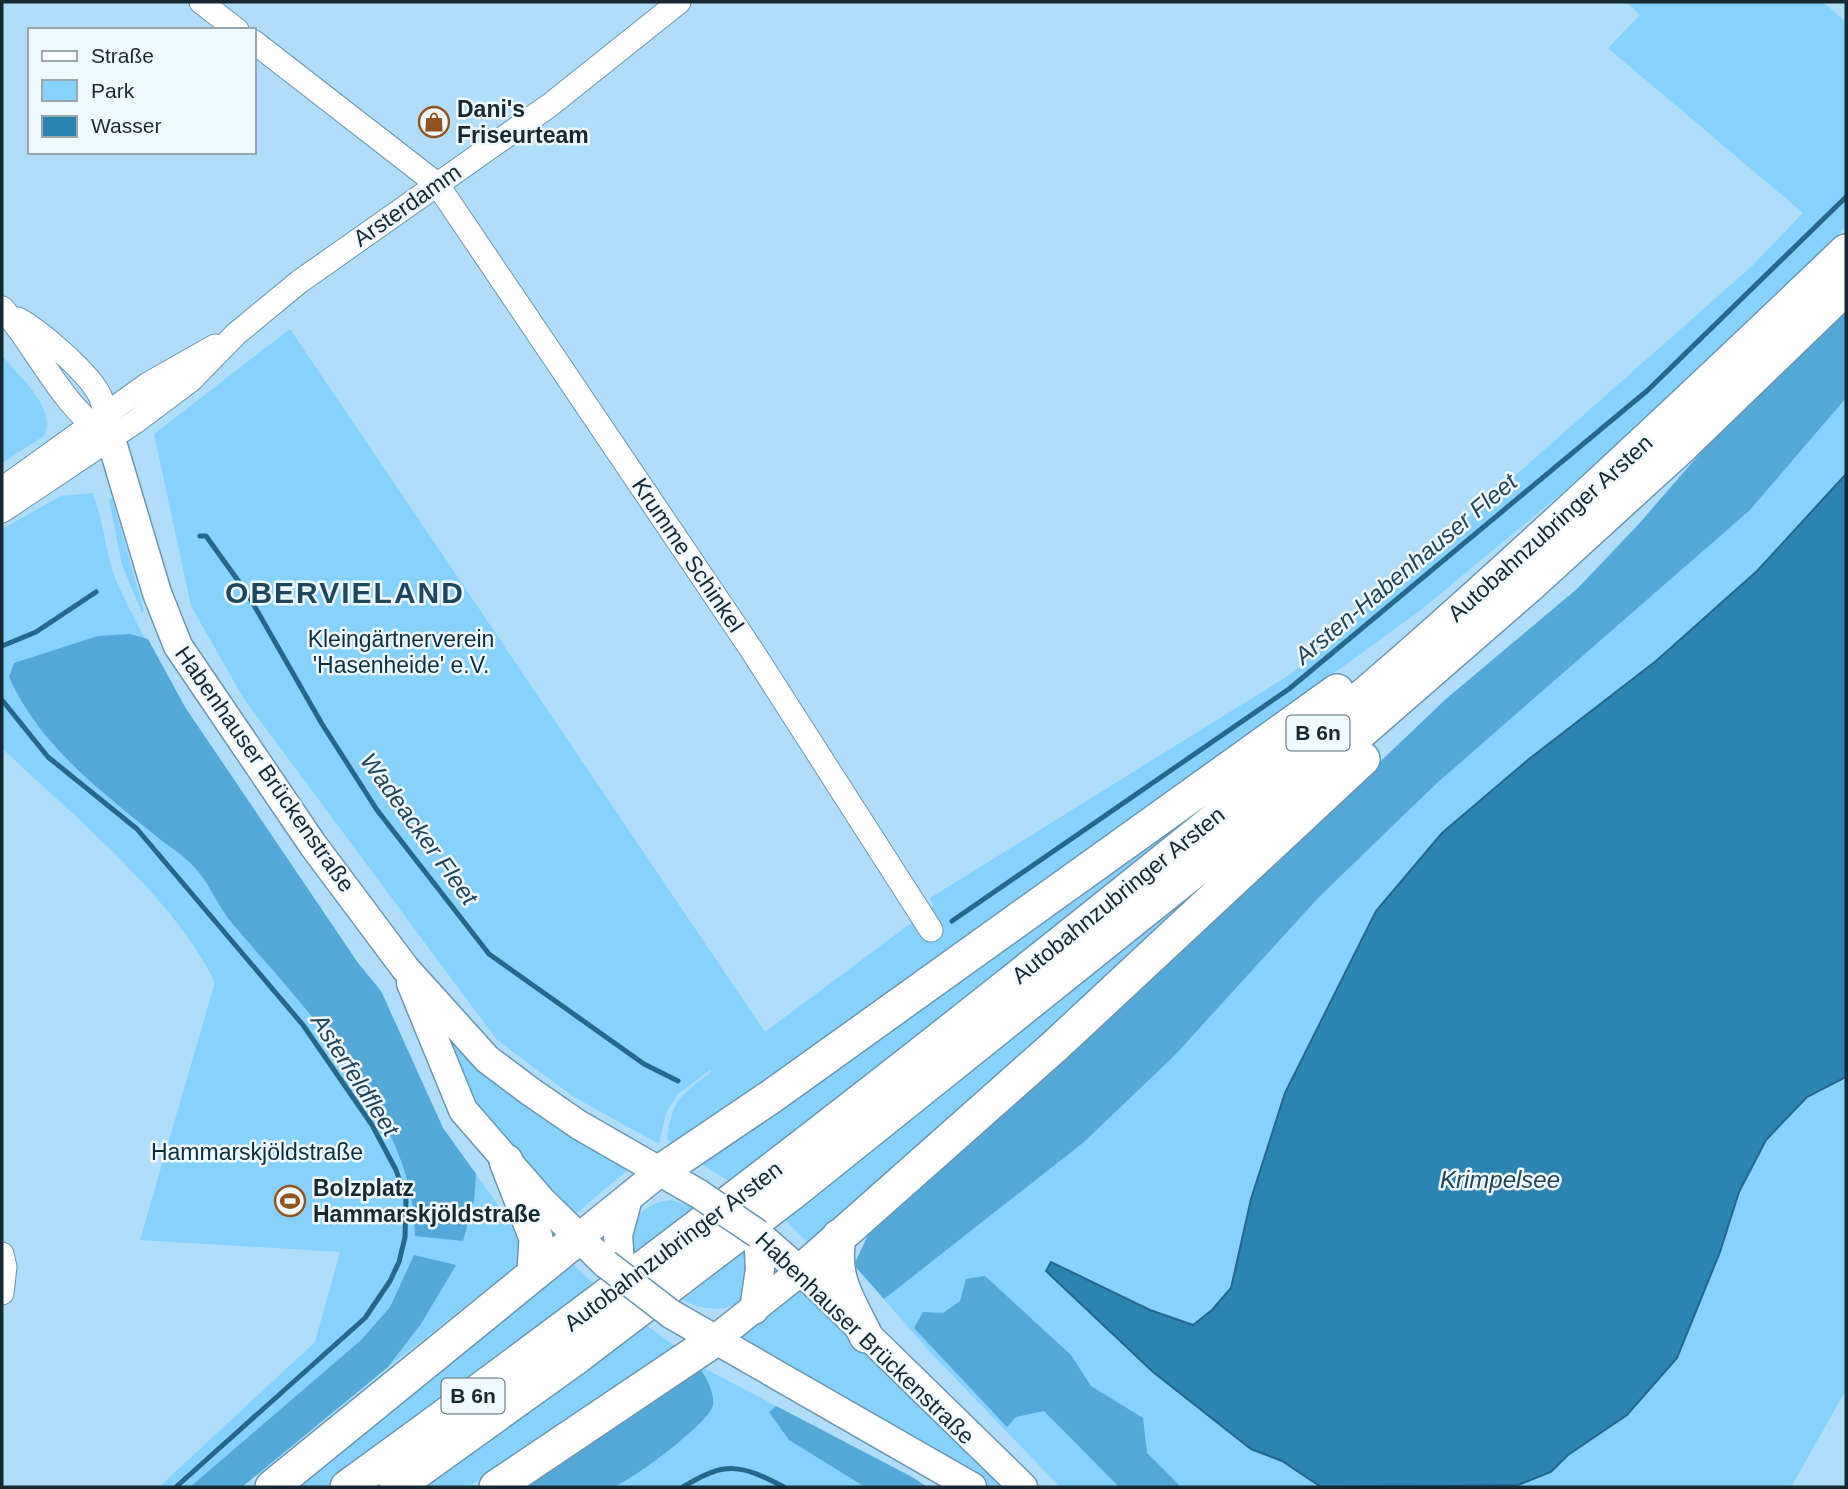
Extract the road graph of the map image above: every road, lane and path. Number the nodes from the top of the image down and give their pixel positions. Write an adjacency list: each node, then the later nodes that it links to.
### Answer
1 (201, 2): 3 (street)
2 (679, 2): 5 (street, Arsterdamm)
3 (234, 28)
4 (256, 45): 5 (street, Krumme Schinkel)
5 (437, 184): 9 (street, Arsterdamm); 13 (street, Krumme Schinkel)
6 (1846, 251): 12 (highway, Autobahnzubringer Arsten / B 6n)
7 (1846, 288): 12 (highway, Autobahnzubringer Arsten / B 6n)
8 (4, 310): 9 (street)
9 (103, 427): 10 (street, Arsterdamm); 11 (street, Arsterdamm); 14 (main road, Habenhauser Brückenstraße)
10 (2, 489)
11 (2, 511)
12 (1420, 666): 16 (highway); 18 (highway); 31 (highway, Autobahnzubringer Arsten / B 6n); 32 (highway, Autobahnzubringer Arsten / B 6n)
13 (931, 930)
14 (405, 968): 15 (main road, Habenhauser Brückenstraße); 16 (main road, Habenhauser Brückenstraße)
15 (506, 1161): 19 (main road, Habenhauser Brückenstraße); 24 (highway)
16 (661, 1171): 17 (main road); 20 (main road, Habenhauser Brückenstraße, bridge)
17 (628, 1198): 19 (main road); 22 (main road)
18 (839, 1237): 23 (highway); 26 (highway)
19 (577, 1238): 22 (main road, Habenhauser Brückenstraße); 24 (highway)
20 (764, 1245): 23 (main road, Habenhauser Brückenstraße); 27 (main road)
21 (2, 1254): 25 (street)
22 (615, 1265): 28 (main road, Habenhauser Brückenstraße, bridge)
23 (801, 1271): 26 (main road, Habenhauser Brückenstraße); 27 (main road)
24 (534, 1273): 30 (highway)
25 (2, 1293)
26 (841, 1301): 29 (highway)
27 (754, 1310): 28 (main road)
28 (713, 1341): 33 (highway); 34 (main road, Habenhauser Brückenstraße)
29 (876, 1345): 35 (main road, Habenhauser Brückenstraße)
30 (272, 1487)
31 (346, 1487)
32 (396, 1487)
33 (496, 1487)
34 (972, 1487)
35 (1023, 1487)

